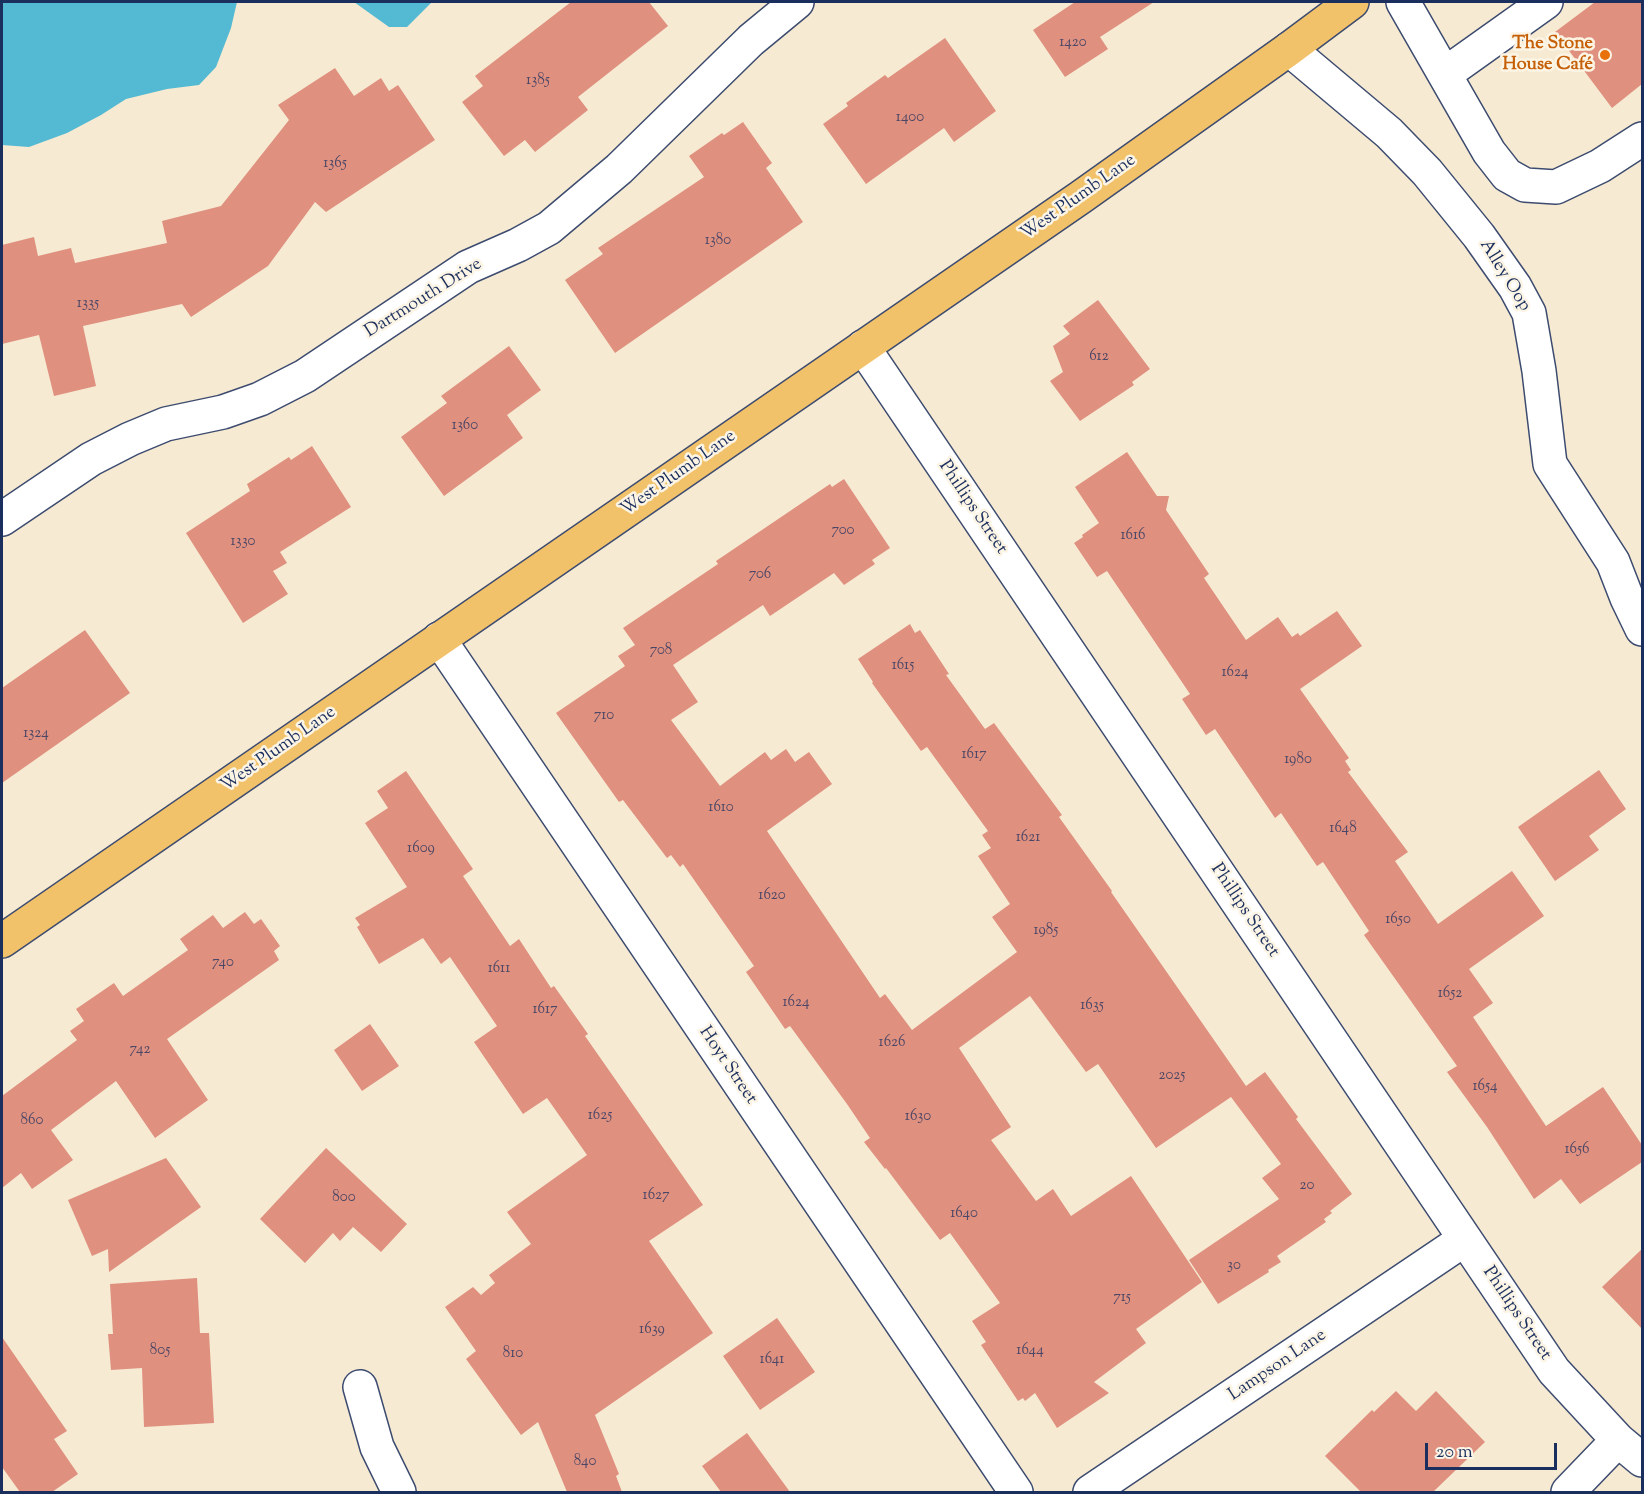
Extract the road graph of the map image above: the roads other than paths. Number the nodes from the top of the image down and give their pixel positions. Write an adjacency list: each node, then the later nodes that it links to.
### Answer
1 (797, 2): 9 (street, Dartmouth Drive)
2 (1352, 2): 5 (main road, West Plumb Lane)
3 (1403, 2): 6 (street)
4 (1546, 2): 6 (street)
5 (1289, 49): 8 (main road, West Plumb Lane); 10 (street, Alley Oop)
6 (1445, 74): 7 (street)
7 (1642, 139)
8 (863, 347): 11 (main road, West Plumb Lane); 13 (street, Phillips Street)
9 (2, 519)
10 (1642, 629)
11 (439, 639): 12 (main road, West Plumb Lane); 17 (street, Hoyt Street)
12 (2, 941)
13 (1465, 1239): 15 (street, Phillips Street); 18 (street, Lampson Lane)
14 (360, 1387): 16 (street)
15 (1630, 1450): 19 (street)
16 (399, 1492)
17 (1016, 1492)
18 (1090, 1492)
19 (1568, 1492)

